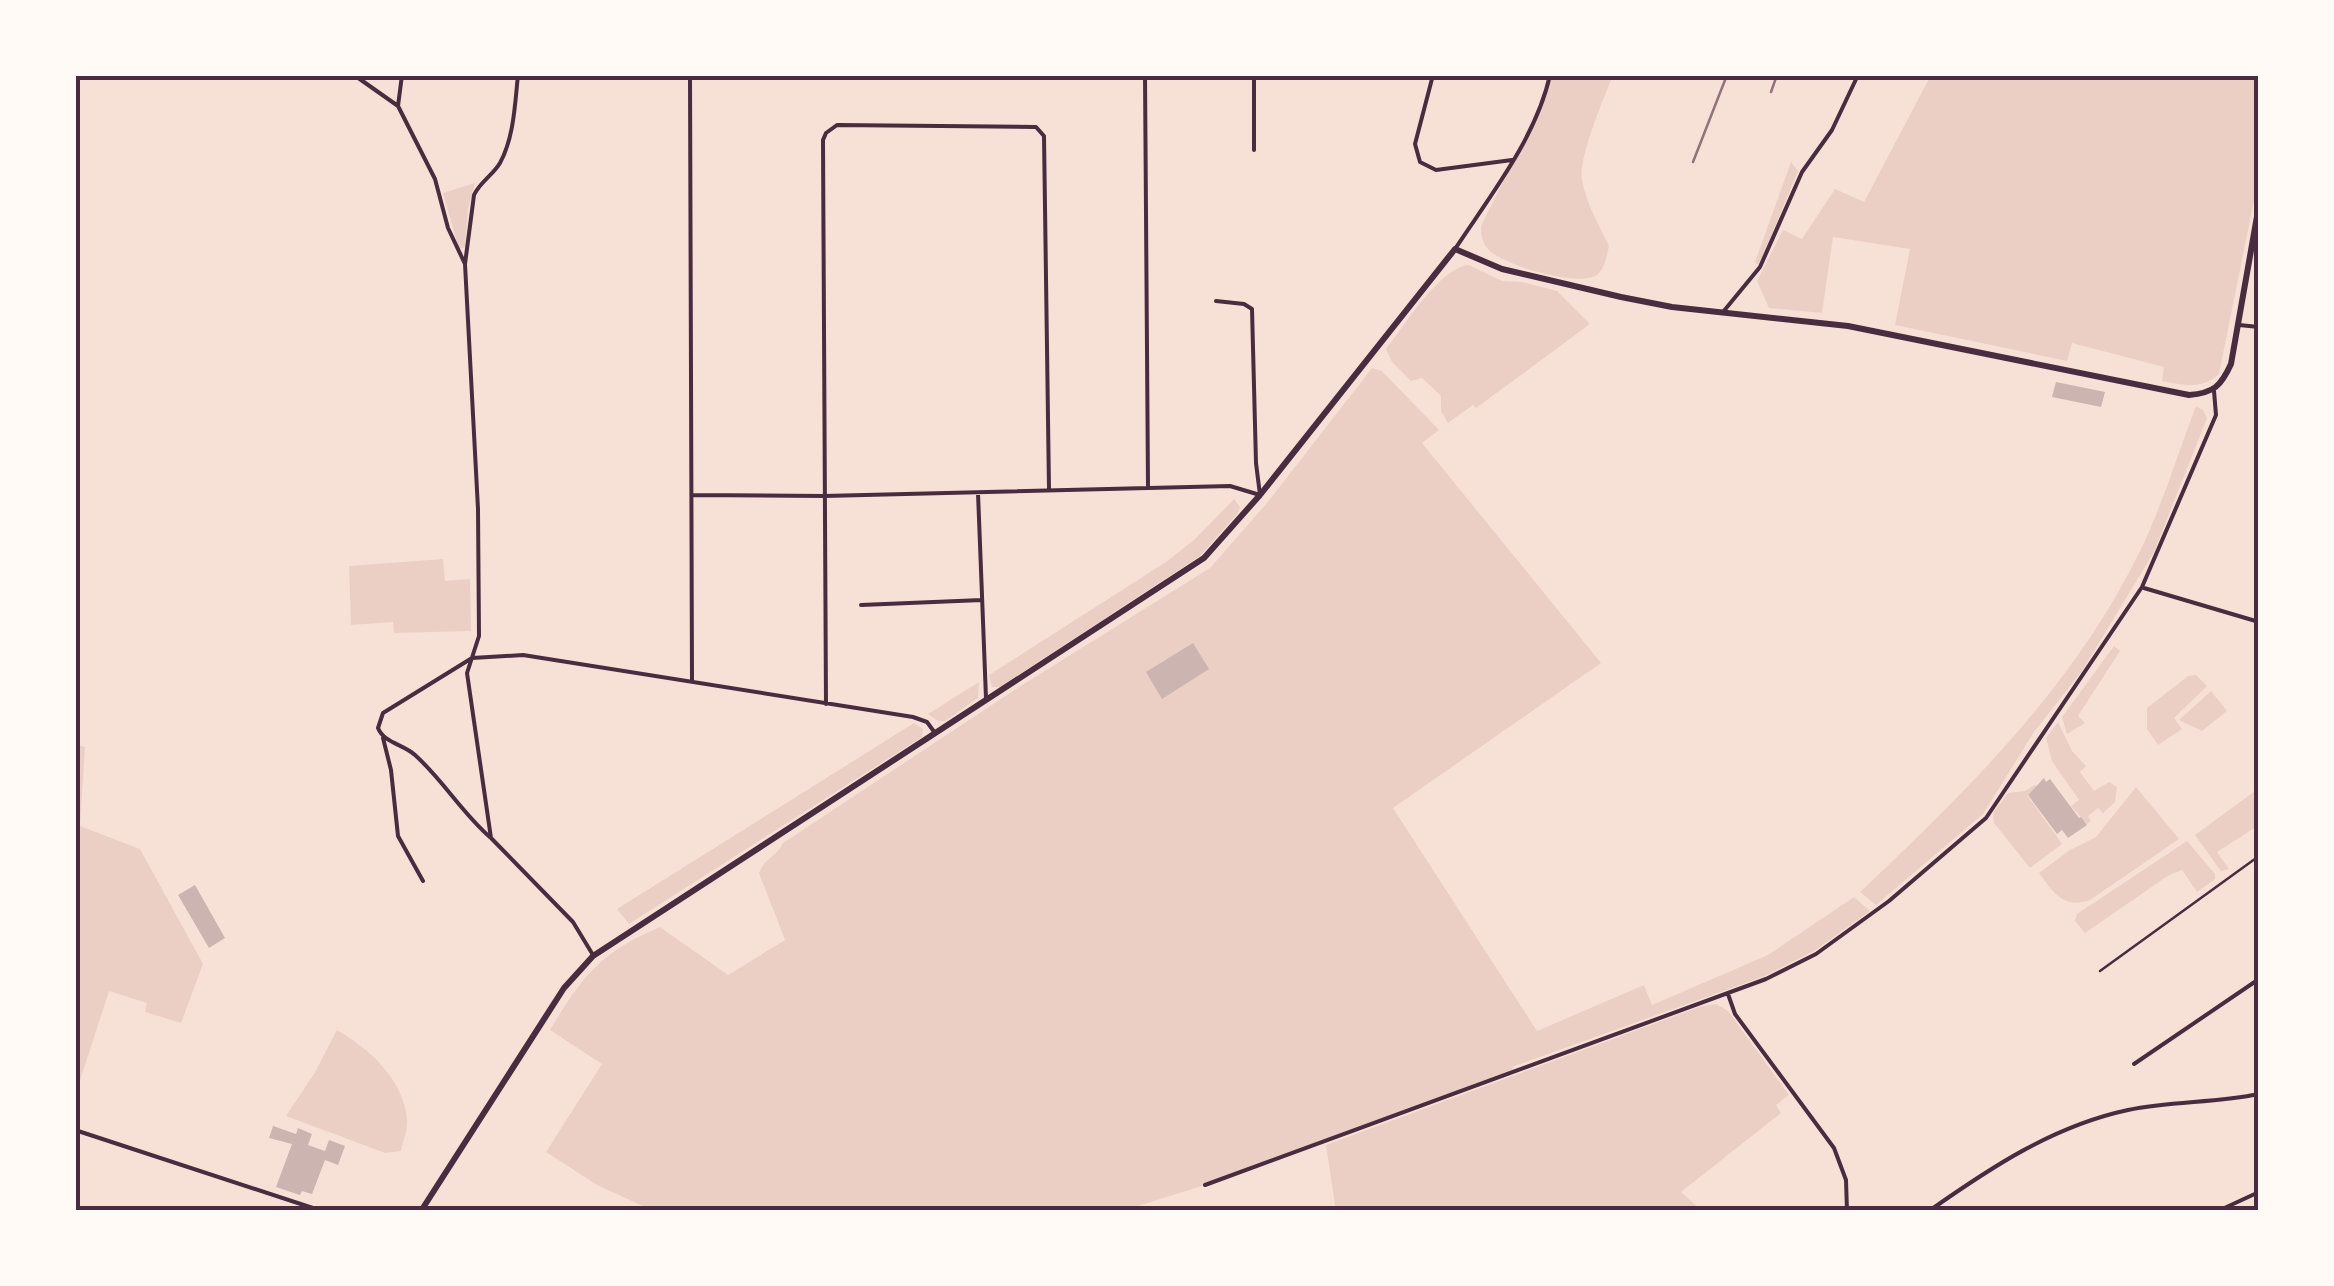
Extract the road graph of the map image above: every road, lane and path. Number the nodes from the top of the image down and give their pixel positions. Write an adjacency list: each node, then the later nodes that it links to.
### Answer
1 (354, 75): 10 (street)
2 (402, 75): 10 (street)
3 (518, 75): 15 (street)
4 (690, 75): 24 (street)
5 (1146, 75): 21 (street)
6 (1254, 75): 11 (street)
7 (1433, 75): 12 (street)
8 (1550, 75): 12 (street)
9 (1858, 75): 17 (street)
10 (398, 106): 15 (street)
11 (1254, 150)
12 (1512, 160): 14 (street)
13 (2259, 205): 18 (main road)
14 (1455, 249): 17 (main road); 25 (main road)
15 (465, 264): 31 (street)
16 (1216, 301): 25 (street)
17 (1722, 313): 20 (main road)
18 (2238, 324): 19 (street); 20 (main road)
19 (2259, 328)
20 (2214, 391): 27 (street)
21 (1148, 486): 22 (street); 25 (street)
22 (1049, 489): 23 (street); 26 (street)
23 (978, 493): 26 (street); 28 (street)
24 (692, 495): 26 (street); 32 (street)
25 (1260, 495): 33 (main road)
26 (824, 496): 34 (street)
27 (2142, 587): 30 (street); 43 (street)
28 (982, 600): 29 (street); 33 (street)
29 (861, 605)
30 (2259, 622)
31 (472, 658): 32 (street); 36 (street); 37 (street)
32 (692, 682): 34 (street)
33 (986, 701): 35 (main road)
34 (826, 704): 35 (street)
35 (936, 734): 40 (main road)
36 (383, 738): 37 (street); 39 (street)
37 (491, 838): 40 (street)
38 (2259, 856): 41 (lane)
39 (423, 882)
40 (593, 956): 50 (main road)
41 (2100, 970)
42 (2259, 979): 44 (street)
43 (1728, 994): 47 (street); 51 (street)
44 (2134, 1064)
45 (2259, 1094): 52 (street)
46 (75, 1130): 49 (street)
47 (1205, 1185)
48 (2259, 1192): 53 (street)
49 (322, 1211)
50 (421, 1211)
51 (1847, 1211)
52 (1929, 1211)
53 (2218, 1211)

